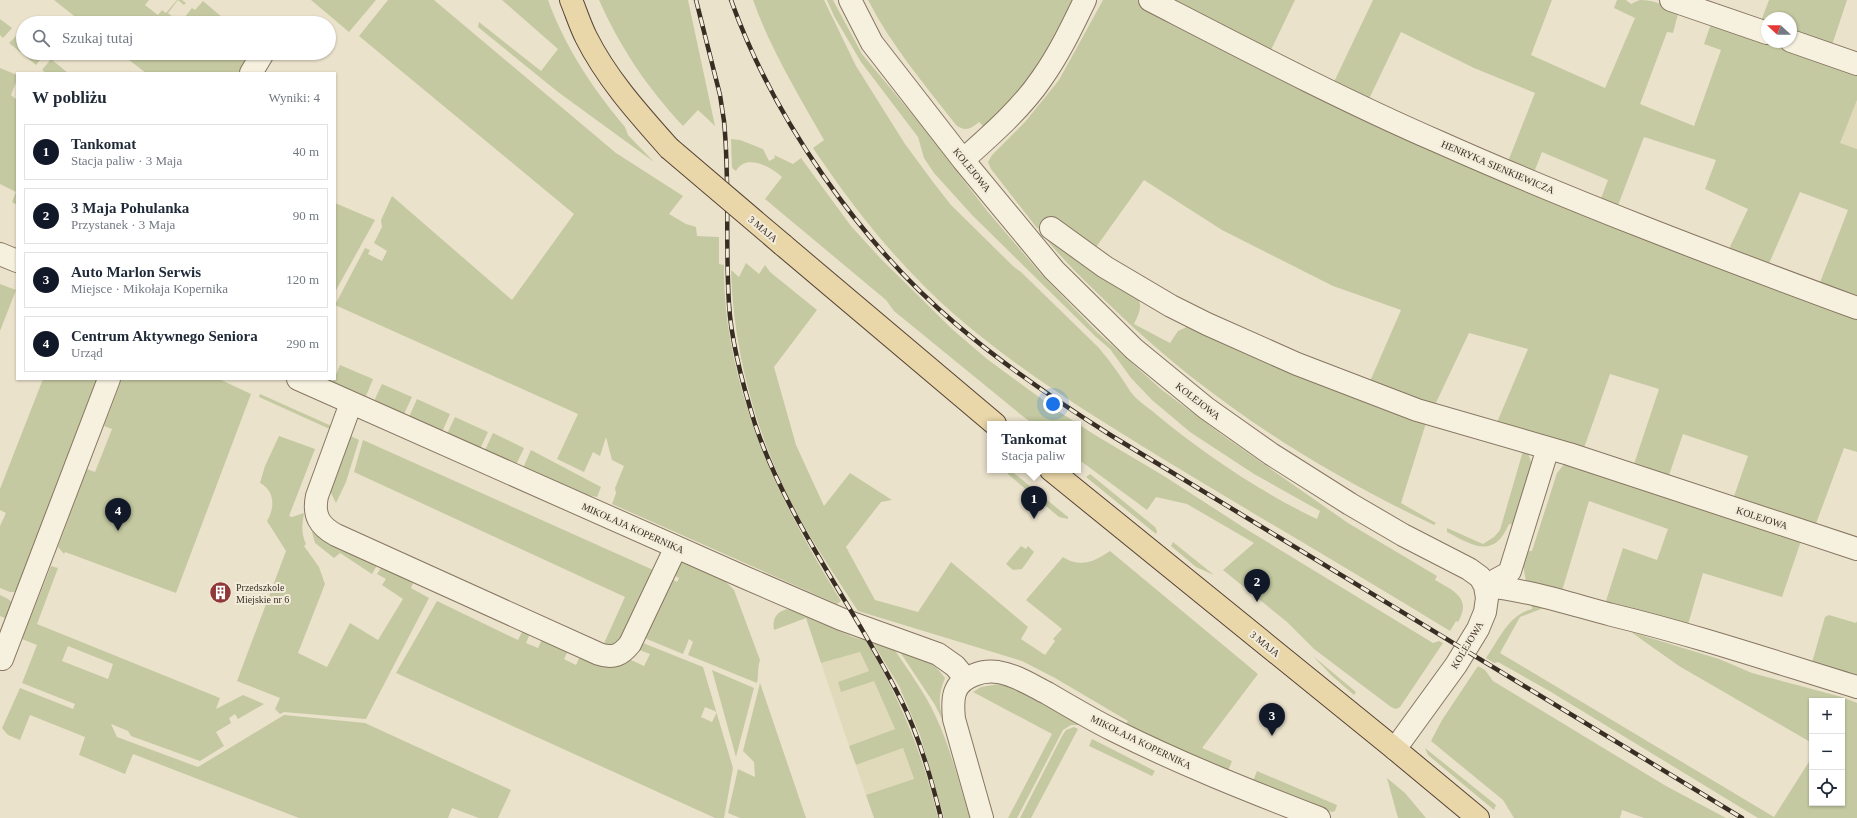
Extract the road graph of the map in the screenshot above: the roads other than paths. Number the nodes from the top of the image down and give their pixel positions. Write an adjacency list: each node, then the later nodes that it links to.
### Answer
1 (571, 0): 19 (main road, 3 MAJA, bridge)
2 (850, 0): 11 (street, KOLEJOWA)
3 (1085, 0): 11 (street)
4 (1150, 0): 15 (street, HENRYKA SIENKIEWICZA)
5 (1671, 0): 6 (street)
6 (1761, 31)
7 (1797, 43): 9 (street)
8 (259, 60): 10 (street)
9 (1857, 64)
10 (252, 72)
11 (963, 160): 24 (street, KOLEJOWA)
12 (1051, 228): 20 (street, KOLEJOWA)
13 (0, 254): 14 (street)
14 (16, 261)
15 (1857, 308)
16 (109, 380): 25 (street)
17 (300, 380): 18 (street, MIKOŁAJA KOPERNIKA)
18 (351, 403): 22 (street, MIKOŁAJA KOPERNIKA); 22 (street)
19 (991, 421)
20 (1548, 448): 23 (street, KOLEJOWA); 24 (street)
21 (1055, 473): 28 (main road, 3 MAJA)
22 (676, 547): 26 (street, MIKOŁAJA KOPERNIKA)
23 (1857, 549)
24 (1485, 586): 27 (street); 28 (street, KOLEJOWA)
25 (0, 658)
26 (965, 678): 29 (street); 30 (street, MIKOŁAJA KOPERNIKA)
27 (1857, 687)
28 (1395, 749): 31 (main road, 3 MAJA)
29 (982, 818)
30 (1319, 818)
31 (1478, 818)

